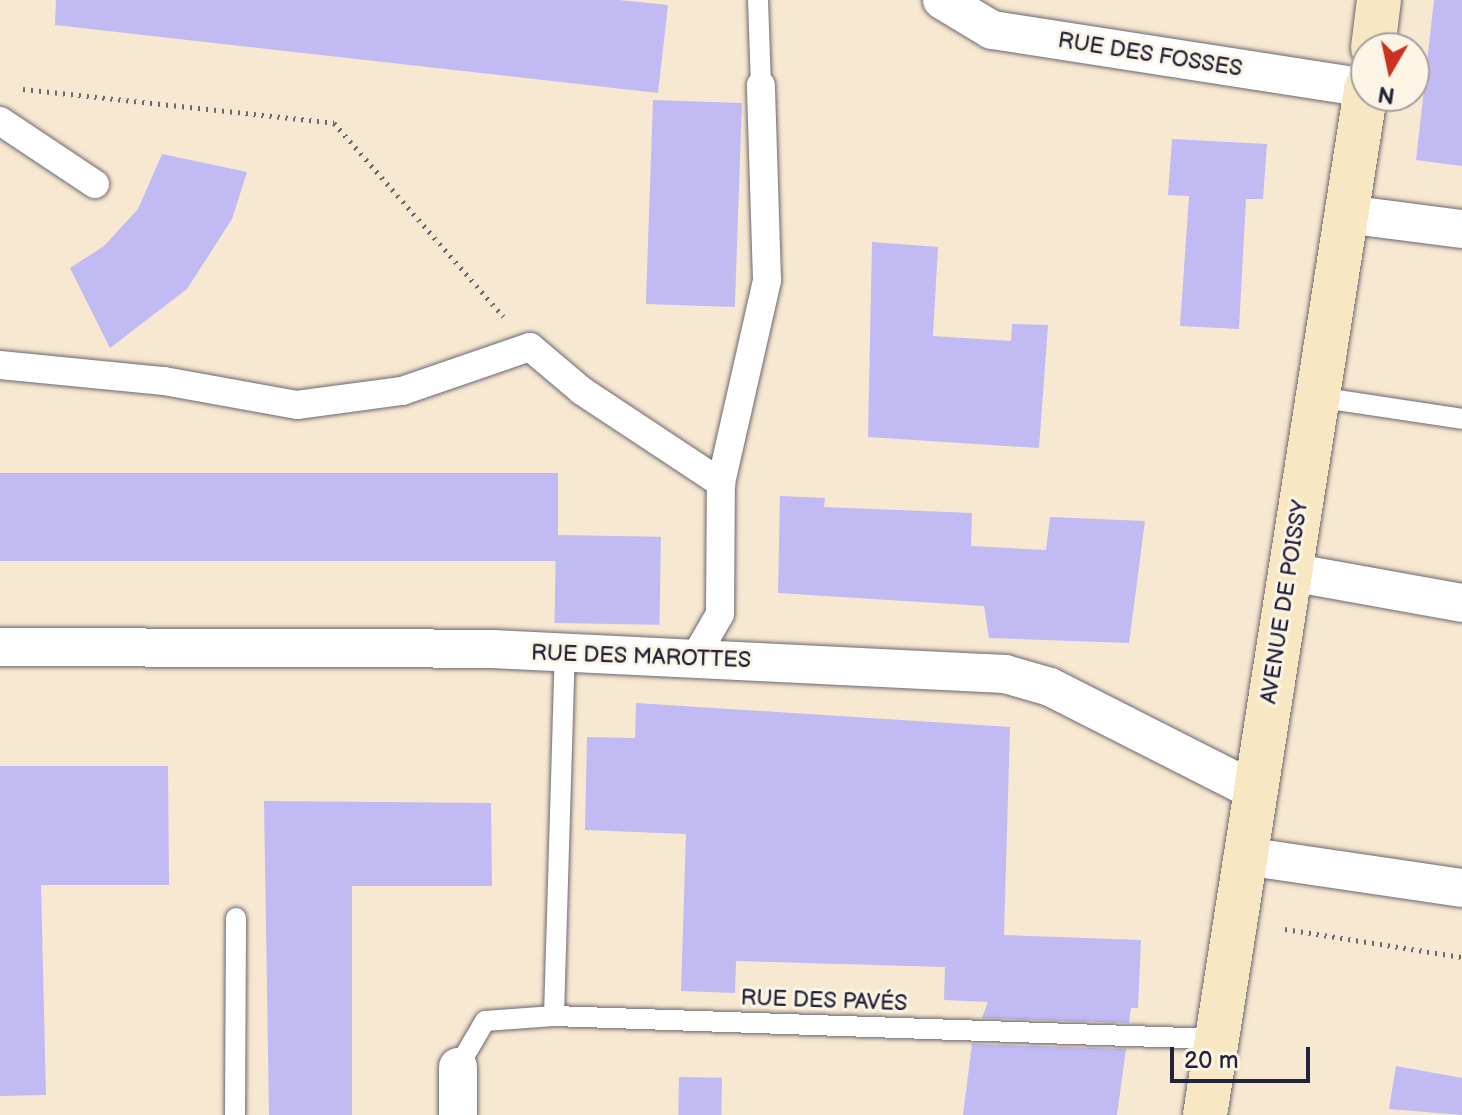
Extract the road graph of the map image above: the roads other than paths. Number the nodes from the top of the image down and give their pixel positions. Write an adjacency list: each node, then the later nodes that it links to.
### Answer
1 (758, 0): 5 (lane)
2 (942, 0): 6 (street, RUE DES FOSSES)
3 (1379, 0): 4 (main road)
4 (1375, 32)
5 (761, 85): 15 (street)
6 (1350, 86)
7 (1362, 112): 10 (main road, AVENUE DE POISSY)
8 (0, 121): 9 (street)
9 (95, 184)
10 (1346, 214): 11 (street); 13 (main road, AVENUE DE POISSY)
11 (1462, 229)
12 (0, 365): 15 (street)
13 (1317, 397): 14 (lane); 16 (main road, AVENUE DE POISSY)
14 (1462, 419)
15 (721, 483): 20 (street)
16 (1290, 572): 17 (street); 21 (main road, AVENUE DE POISSY)
17 (1462, 603)
18 (0, 647): 19 (street, RUE DES MAROTTES)
19 (565, 655): 20 (street, RUE DES MAROTTES); 25 (lane)
20 (694, 659): 21 (street, RUE DES MAROTTES)
21 (1255, 791): 22 (main road, AVENUE DE POISSY)
22 (1245, 856): 23 (street); 26 (main road, AVENUE DE POISSY)
23 (1462, 888)
24 (236, 918): 29 (lane)
25 (554, 1016): 26 (lane, RUE DES PAVÉS); 27 (lane, RUE DES PAVÉS)
26 (1216, 1039): 31 (main road, AVENUE DE POISSY)
27 (458, 1067): 30 (street)
28 (225, 1115): 29 (lane)
29 (235, 1115)
30 (458, 1115)
31 (1205, 1115)

